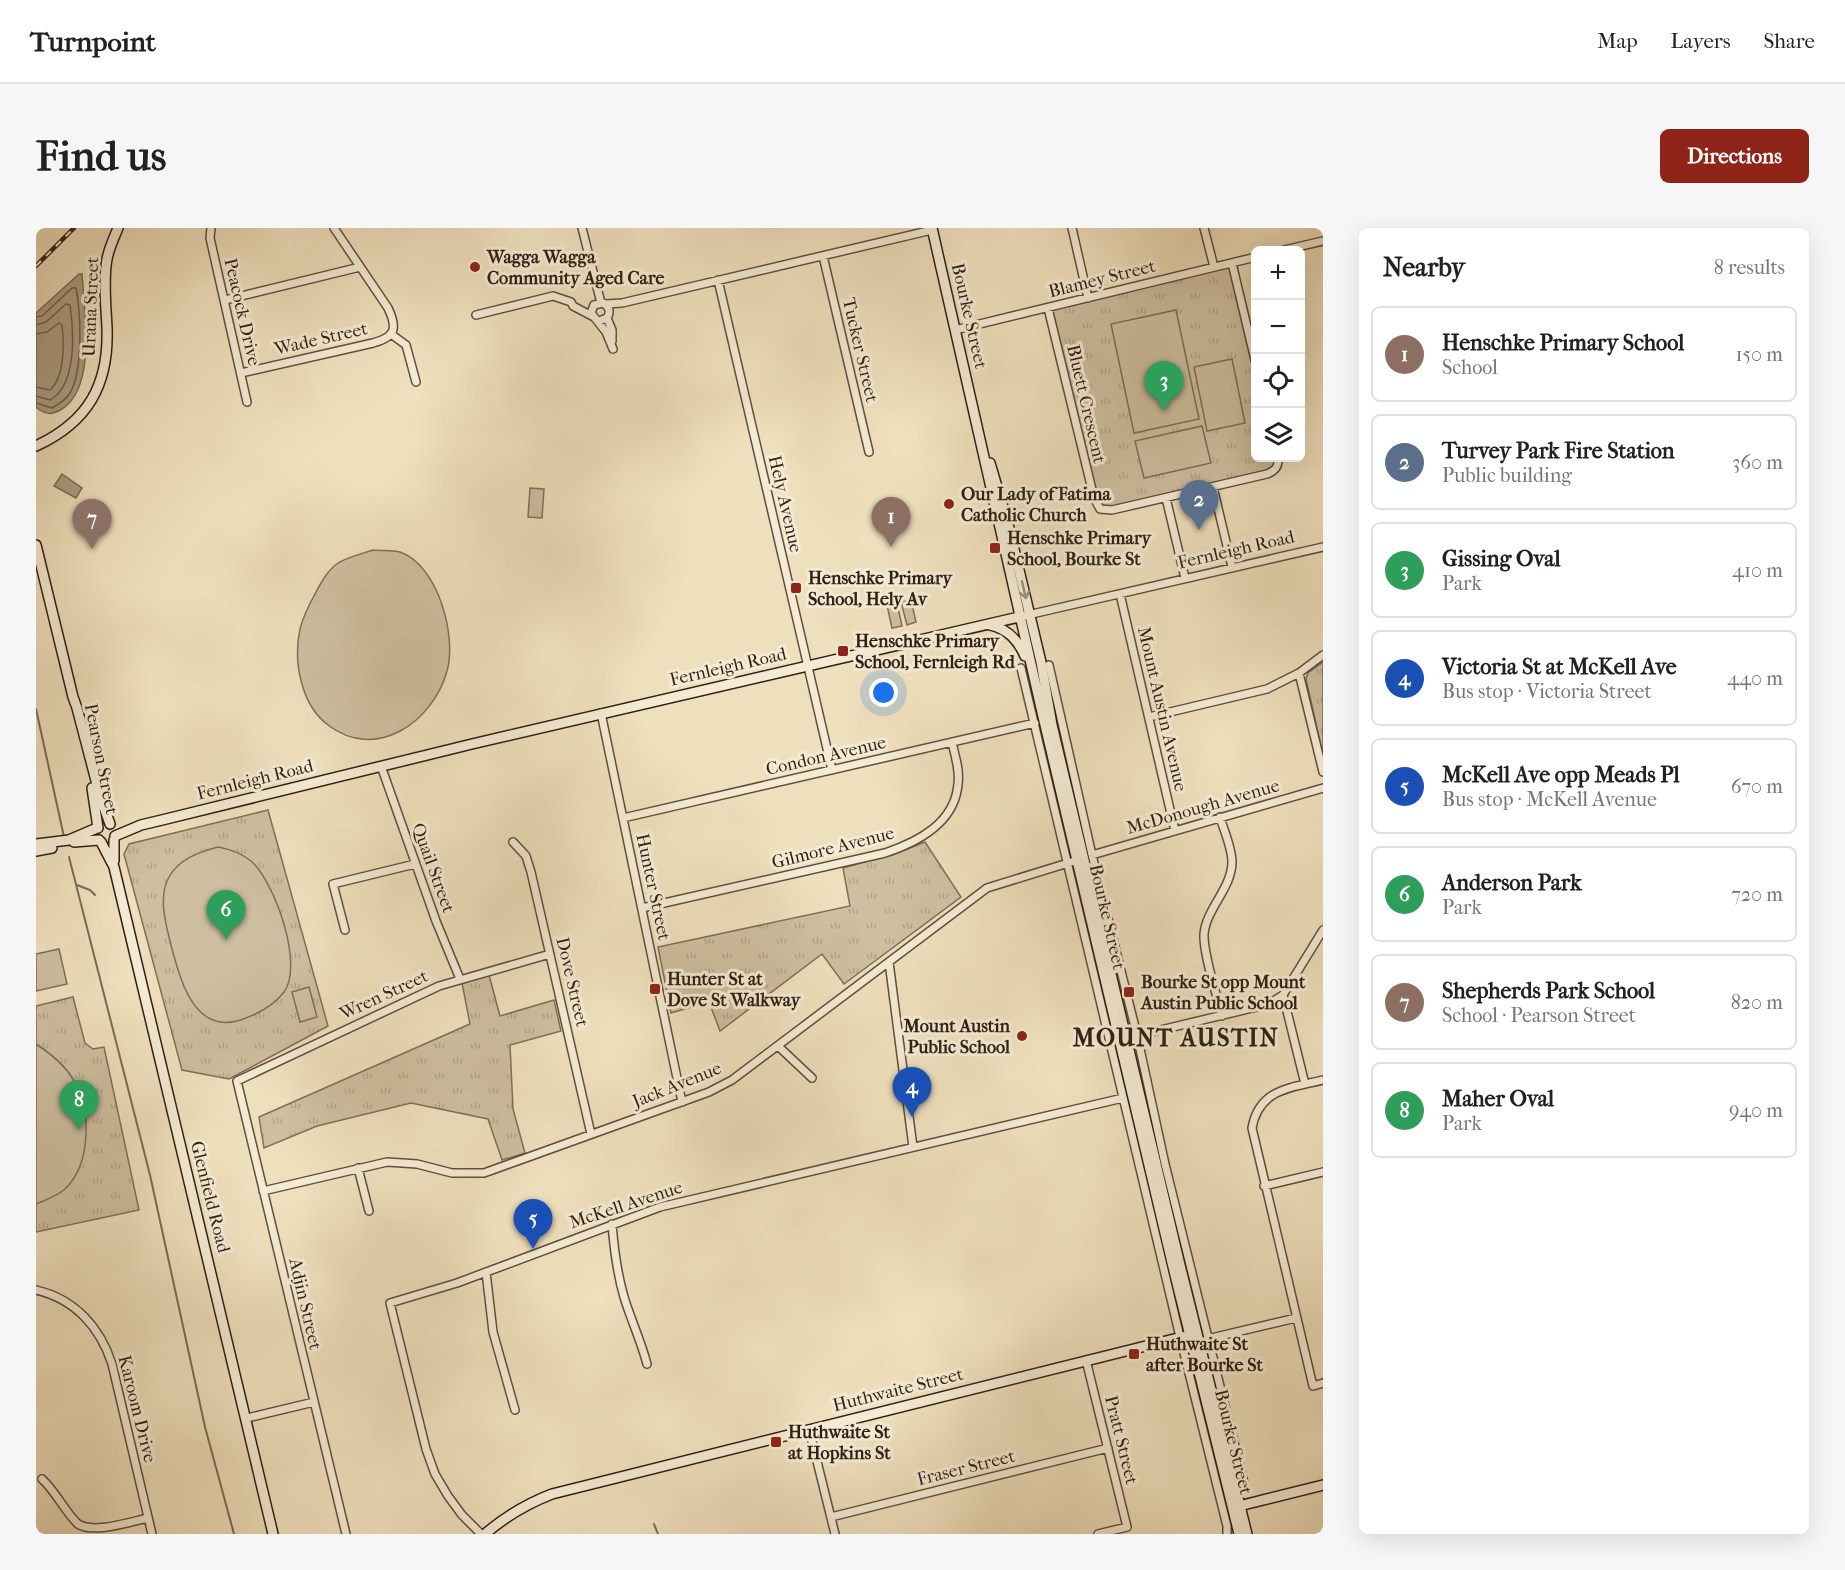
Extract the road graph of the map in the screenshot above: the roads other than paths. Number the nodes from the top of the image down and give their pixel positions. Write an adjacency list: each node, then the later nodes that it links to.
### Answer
1 (118, 228): 30 (main road, Urana Street)
2 (212, 228): 17 (street, Peacock Drive)
3 (334, 228): 13 (street, Wade Street)
4 (582, 228): 19 (street)
5 (1072, 228): 16 (street)
6 (1204, 228): 14 (street)
7 (932, 229): 10 (street); 24 (main road, Bourke Street)
8 (1323, 241): 9 (street)
9 (1301, 246)
10 (823, 256): 15 (street); 31 (street, Tucker Street)
11 (1251, 258): 12 (street, Blamey Street)
12 (1232, 263): 14 (street, Blamey Street); 26 (street)
13 (360, 267): 17 (street); 25 (street, Wade Street)
14 (1214, 267): 16 (street, Blamey Street)
15 (718, 280): 18 (street); 43 (street, Hely Avenue)
16 (1088, 298): 20 (street, Blamey Street)
17 (225, 300): 27 (street, Peacock Drive)
18 (622, 303): 19 (street); 22 (street)
19 (597, 307): 21 (street); 22 (street); 23 (street)
20 (1048, 308): 24 (street, Blamey Street); 34 (street, Bluett Crescent)
21 (476, 315)
22 (608, 315): 23 (street); 23 (street)
23 (599, 321)
24 (955, 330): 40 (main road, Bourke Street)
25 (391, 334): 27 (street, Wade Street); 28 (street)
26 (1254, 354)
27 (241, 373): 29 (street, Peacock Drive)
28 (416, 382)
29 (247, 402)
30 (36, 444)
31 (869, 452)
32 (1278, 462): 33 (street, Bluett Crescent)
33 (1213, 487): 34 (street, Bluett Crescent); 37 (street)
34 (1166, 498): 38 (street)
35 (36, 545): 48 (main road, Pearson Street)
36 (1323, 548): 37 (street, Fernleigh Road)
37 (1233, 567): 38 (street, Fernleigh Road)
38 (1185, 578): 39 (street, Fernleigh Road)
39 (1120, 594): 40 (street, Fernleigh Road); 50 (street, Mount Austin Avenue)
40 (1024, 616): 41 (main road, Fernleigh Road); 47 (main road, Bourke Street); 52 (main road, Bourke Street)
41 (985, 625): 43 (main road, Fernleigh Road); 47 (main road)
42 (1323, 655): 46 (street)
43 (808, 665): 49 (main road, Fernleigh Road); 55 (street, Hely Avenue)
44 (1049, 665): 52 (street, Bourke Street)
45 (1021, 668): 51 (street, Bourke Street)
46 (1299, 673): 50 (street); 56 (street)
47 (1038, 693): 67 (main road, Bourke Street)
48 (72, 697): 60 (main road, Pearson Street); 62 (main road, Pearson Street)
49 (601, 713): 54 (main road, Fernleigh Road); 59 (street, Hunter Street)
50 (1149, 717): 61 (street, Mount Austin Avenue)
51 (1035, 723): 53 (street, Condon Avenue); 67 (street, Bourke Street)
52 (1057, 724): 67 (main road, Bourke Street)
53 (952, 742): 55 (street, Condon Avenue); 70 (street, Gilmore Avenue)
54 (381, 766): 62 (main road, Fernleigh Road); 68 (street, Quail Street)
55 (832, 770): 59 (street, Condon Avenue)
56 (1323, 772)
57 (1323, 788): 58 (street, McDonough Avenue)
58 (1220, 817): 61 (street, McDonough Avenue); 78 (street)
59 (623, 818): 70 (street, Hunter Street)
60 (97, 828): 62 (main road); 63 (main road); 65 (main road)
61 (1175, 831): 67 (street, McDonough Avenue)
62 (113, 832): 63 (main road); 69 (main road, Glenfield Road)
63 (100, 841): 66 (main road); 69 (main road, Glenfield Road)
64 (513, 842): 74 (street, Dove Street)
65 (36, 844)
66 (36, 851)
67 (1080, 859): 75 (street, Jack Avenue); 79 (main road, Bourke Street); 79 (street, Bourke Street); 85 (street, Bourke Street)
68 (415, 864): 71 (street); 76 (street, Quail Street)
69 (114, 867): 105 (main road, Glenfield Road)
70 (642, 908): 86 (street, Hunter Street)
71 (345, 930)
72 (1323, 930): 73 (street)
73 (1320, 943): 77 (street)
74 (550, 954): 76 (street, Wren Street); 87 (street, Dove Street)
75 (889, 962): 80 (street, Jack Avenue); 88 (street)
76 (460, 980): 83 (street, Wren Street)
77 (1283, 995): 78 (street); 84 (street)
78 (1222, 1016): 79 (street)
79 (1128, 1038): 98 (main road, Bourke Street); 99 (street, Bourke Street)
80 (778, 1046): 81 (street); 86 (street, Jack Avenue)
81 (812, 1078)
82 (1323, 1080): 84 (street)
83 (237, 1081): 92 (street, Adjin Street)
84 (1305, 1084): 91 (street)
85 (1123, 1098): 88 (street, McKell Avenue); 98 (street, Bourke Street)
86 (682, 1101): 87 (street, Jack Avenue)
87 (591, 1134): 89 (street, Jack Avenue)
88 (913, 1147): 94 (street, McKell Avenue)
89 (358, 1168): 92 (street, Jack Avenue); 93 (street)
90 (1323, 1172): 91 (street)
91 (1264, 1186): 97 (street)
92 (263, 1191): 103 (street, Adjin Street)
93 (369, 1211)
94 (612, 1224): 95 (street, McKell Avenue); 101 (street)
95 (486, 1272): 104 (street); 117 (street, McKell Avenue)
96 (36, 1290): 113 (street, Karoom Drive)
97 (1296, 1318): 99 (street); 102 (street)
98 (1188, 1335): 100 (main road, Huthwaite Street); 111 (main road, Bourke Street); 120 (street, Bourke Street)
99 (1207, 1339): 109 (street, Bourke Street)
100 (1086, 1360): 106 (main road, Huthwaite Street); 107 (street, Pratt Street)
101 (647, 1364)
102 (1323, 1383)
103 (314, 1402): 105 (street); 116 (street, Adjin Street)
104 (515, 1410)
105 (247, 1418): 115 (main road, Glenfield Road)
106 (809, 1429): 112 (street); 117 (main road, Huthwaite Street)
107 (1108, 1448): 112 (street, Fraser Street); 119 (street, Pratt Street)
108 (42, 1479): 113 (street)
109 (1244, 1483)
110 (1323, 1485): 111 (main road)
111 (1236, 1507): 121 (main road, Bourke Street); 122 (main road, Bourke Street)
112 (831, 1517): 118 (street)
113 (148, 1518): 114 (street, Karoom Drive)
114 (152, 1534)
115 (273, 1534)
116 (346, 1534)
117 (483, 1534)
118 (835, 1534)
119 (1098, 1534)
120 (1227, 1534)
121 (1239, 1534)
122 (1246, 1534)

